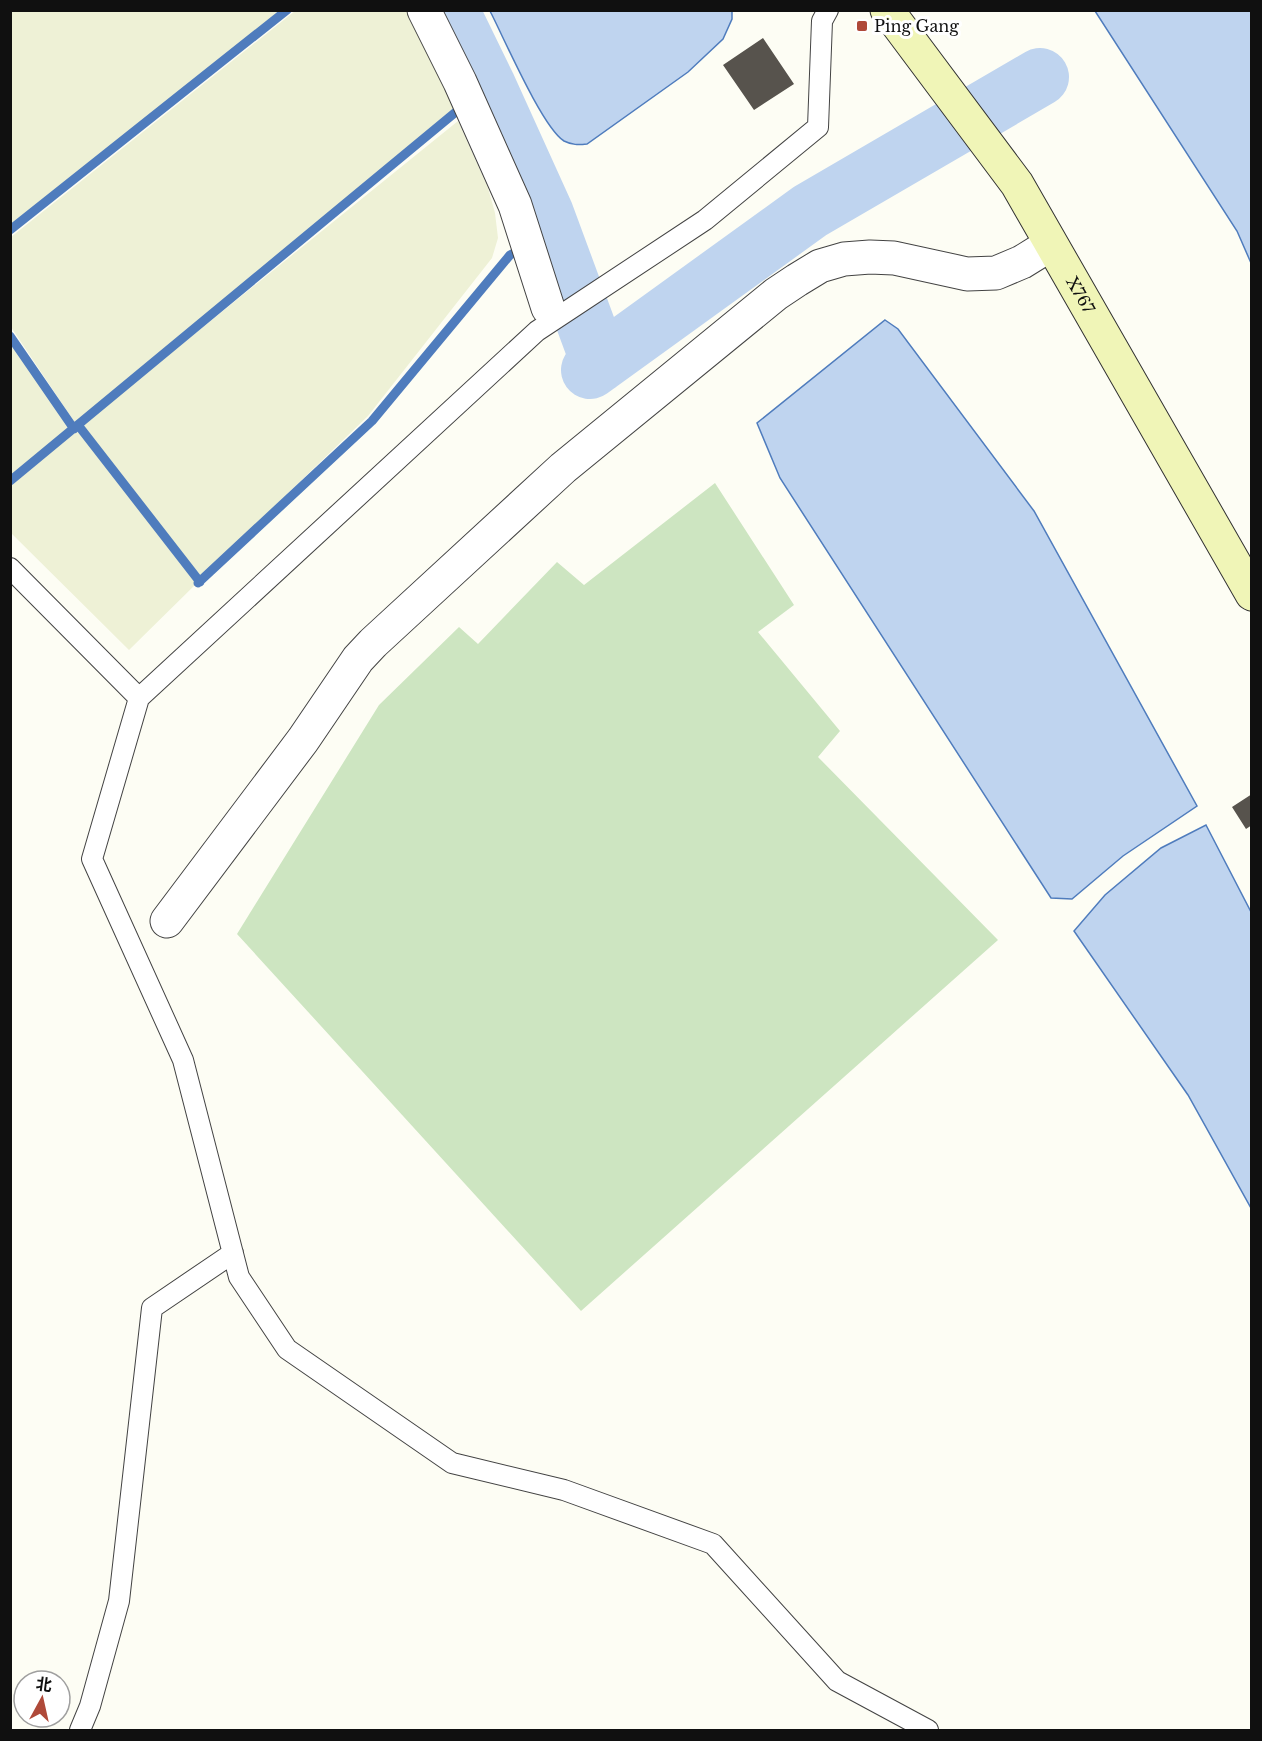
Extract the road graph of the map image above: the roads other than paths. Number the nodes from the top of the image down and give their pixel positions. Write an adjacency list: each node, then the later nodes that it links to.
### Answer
1 (424, 10): 5 (street)
2 (828, 10): 8 (lane)
3 (887, 10): 7 (street, X767 / X767)
4 (1042, 249): 9 (street)
5 (548, 308)
6 (10, 568): 8 (lane)
7 (1251, 594)
8 (140, 698): 10 (lane)
9 (167, 921)
10 (233, 1252): 11 (lane); 12 (lane)
11 (80, 1731)
12 (928, 1731)

